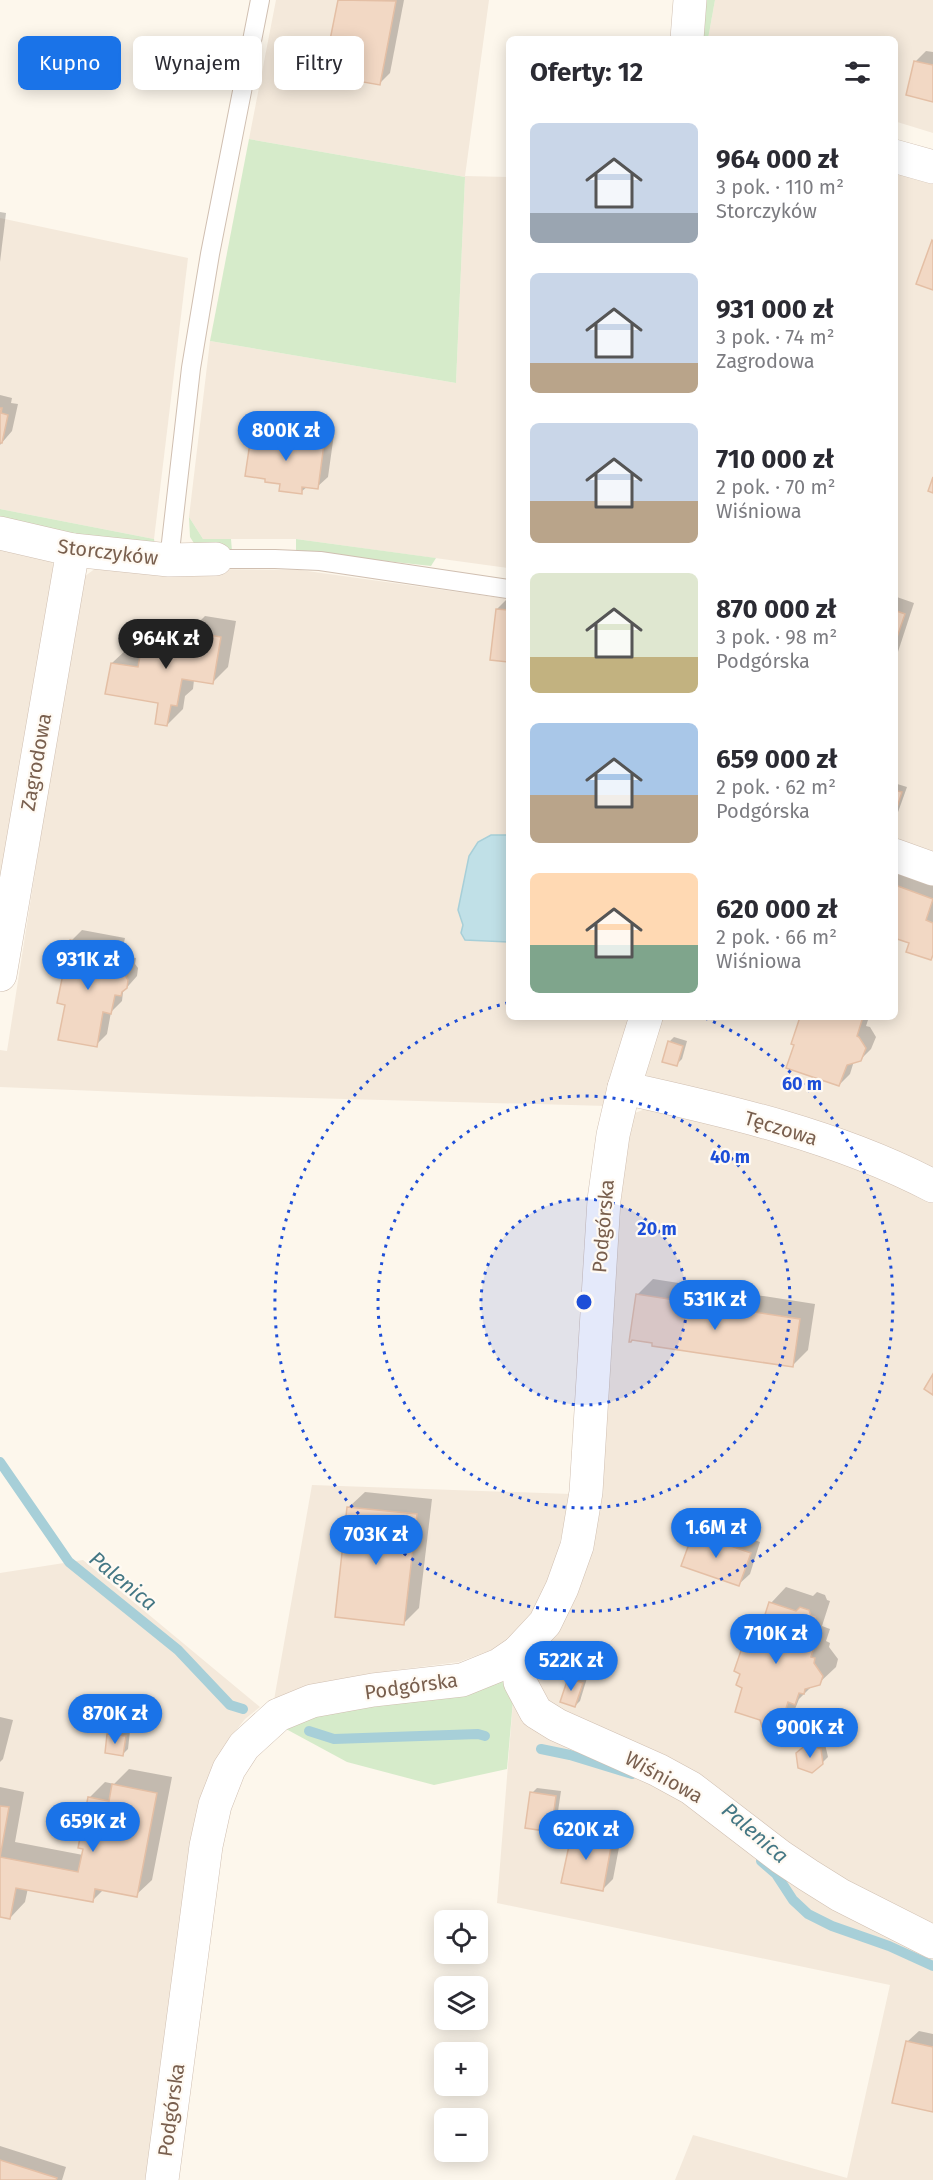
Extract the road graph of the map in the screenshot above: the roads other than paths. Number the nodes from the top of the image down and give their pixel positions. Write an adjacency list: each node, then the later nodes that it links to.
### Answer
1 (260, 0): 9 (lane)
2 (690, 0): 3 (street)
3 (687, 36)
4 (898, 157): 5 (street)
5 (933, 167)
6 (0, 533): 7 (street, Storczyków)
7 (72, 550): 9 (street, Storczyków); 13 (street, Zagrodowa)
8 (216, 559): 9 (street, Storczyków); 10 (lane)
9 (169, 560)
10 (506, 589)
11 (898, 856): 12 (street)
12 (933, 869)
13 (0, 975)
14 (645, 1020): 15 (street, Podgórska)
15 (624, 1088): 16 (street, Tęczowa); 17 (street, Podgórska)
16 (933, 1186)
17 (518, 1652): 18 (street, Wiśniowa); 19 (street, Podgórska)
18 (933, 1942)
19 (162, 2180)

